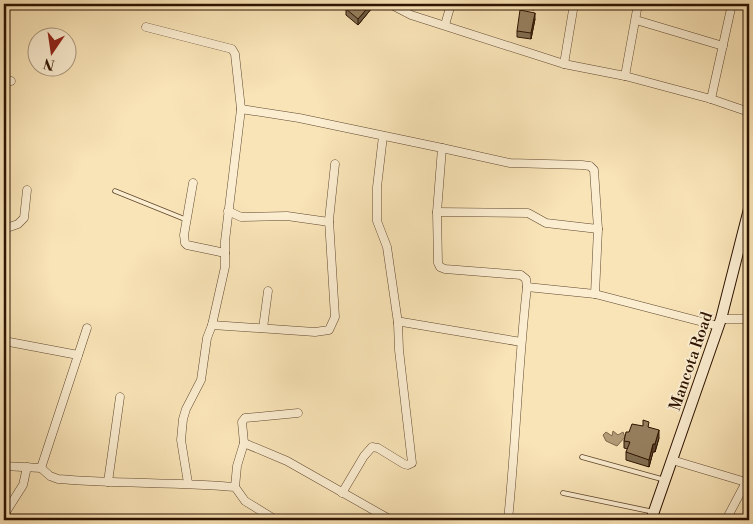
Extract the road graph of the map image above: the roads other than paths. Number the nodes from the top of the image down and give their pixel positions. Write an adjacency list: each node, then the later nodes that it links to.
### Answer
1 (390, 4): 7 (street)
2 (451, 4): 7 (street)
3 (574, 4): 10 (street)
4 (638, 4): 6 (street)
5 (732, 4): 9 (street)
6 (636, 20): 9 (street); 11 (street)
7 (445, 25): 10 (street)
8 (146, 28): 13 (street)
9 (723, 46): 12 (street)
10 (564, 64): 11 (street)
11 (625, 76): 12 (street)
12 (711, 99): 14 (street)
13 (240, 109): 15 (street); 22 (street)
14 (749, 112)
15 (383, 136): 16 (street); 34 (street)
16 (442, 148): 23 (street); 27 (street)
17 (335, 164): 25 (street)
18 (193, 184): 24 (street)
19 (27, 190): 26 (street)
20 (115, 191): 24 (lane)
21 (749, 209): 33 (main road, Mancota Road)
22 (228, 211): 25 (street); 28 (street)
23 (437, 212): 27 (street); 29 (street)
24 (187, 220): 28 (street)
25 (329, 222): 37 (street)
26 (4, 229)
27 (598, 229): 31 (street)
28 (225, 253): 35 (street)
29 (527, 287): 31 (street); 39 (street)
30 (268, 291): 37 (street)
31 (595, 294): 33 (street)
32 (749, 319): 33 (street)
33 (720, 322): 45 (main road, Mancota Road)
34 (398, 323): 39 (street); 54 (street)
35 (212, 325): 37 (street); 51 (street)
36 (87, 328): 40 (street)
37 (263, 328)
38 (4, 341): 40 (street)
39 (521, 342): 60 (street)
40 (78, 355): 48 (street)
41 (120, 397): 50 (street)
42 (298, 413): 43 (street)
43 (244, 443): 53 (street); 54 (street)
44 (582, 457): 49 (lane)
45 (672, 460): 49 (main road, Mancota Road); 52 (street)
46 (4, 466): 47 (street)
47 (27, 467): 48 (street); 56 (street)
48 (41, 468): 50 (street)
49 (665, 480): 57 (main road, Mancota Road)
50 (108, 482): 51 (street)
51 (188, 483): 53 (street)
52 (748, 483): 61 (street)
53 (236, 487): 58 (street)
54 (342, 493): 59 (street)
55 (563, 493): 57 (lane)
56 (4, 515)
57 (652, 516)
58 (276, 520)
59 (391, 520)
60 (508, 520)
61 (726, 520)

